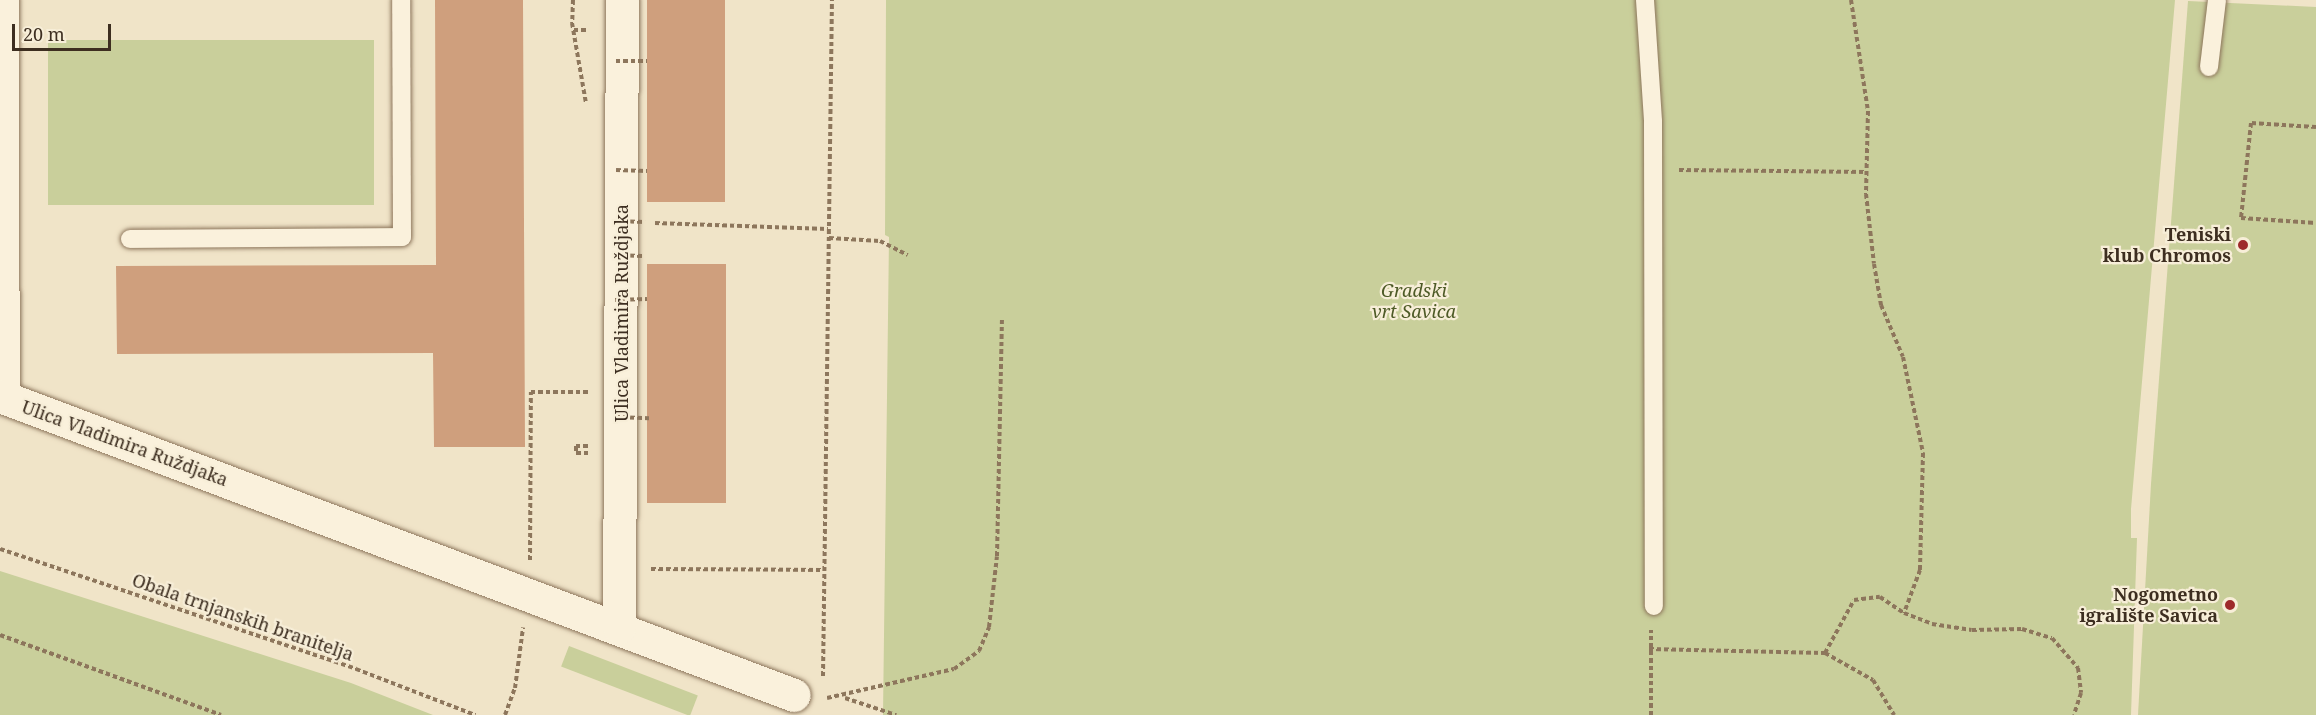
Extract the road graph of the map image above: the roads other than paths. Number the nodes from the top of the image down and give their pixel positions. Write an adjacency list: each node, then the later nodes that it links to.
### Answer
1 (2, 0): 7 (street, Ulica Vladimira Ruždjaka)
2 (401, 0): 8 (lane)
3 (622, 0): 11 (street, Ulica Vladimira Ruždjaka)
4 (1645, 0): 10 (lane)
5 (2217, 0): 6 (lane)
6 (2209, 67)
7 (1, 152): 9 (street, Ulica Vladimira Ruždjaka)
8 (130, 239)
9 (1, 397): 11 (street, Ulica Vladimira Ruždjaka)
10 (1654, 606)
11 (619, 627): 12 (street, Ulica Vladimira Ruždjaka)
12 (812, 694)

